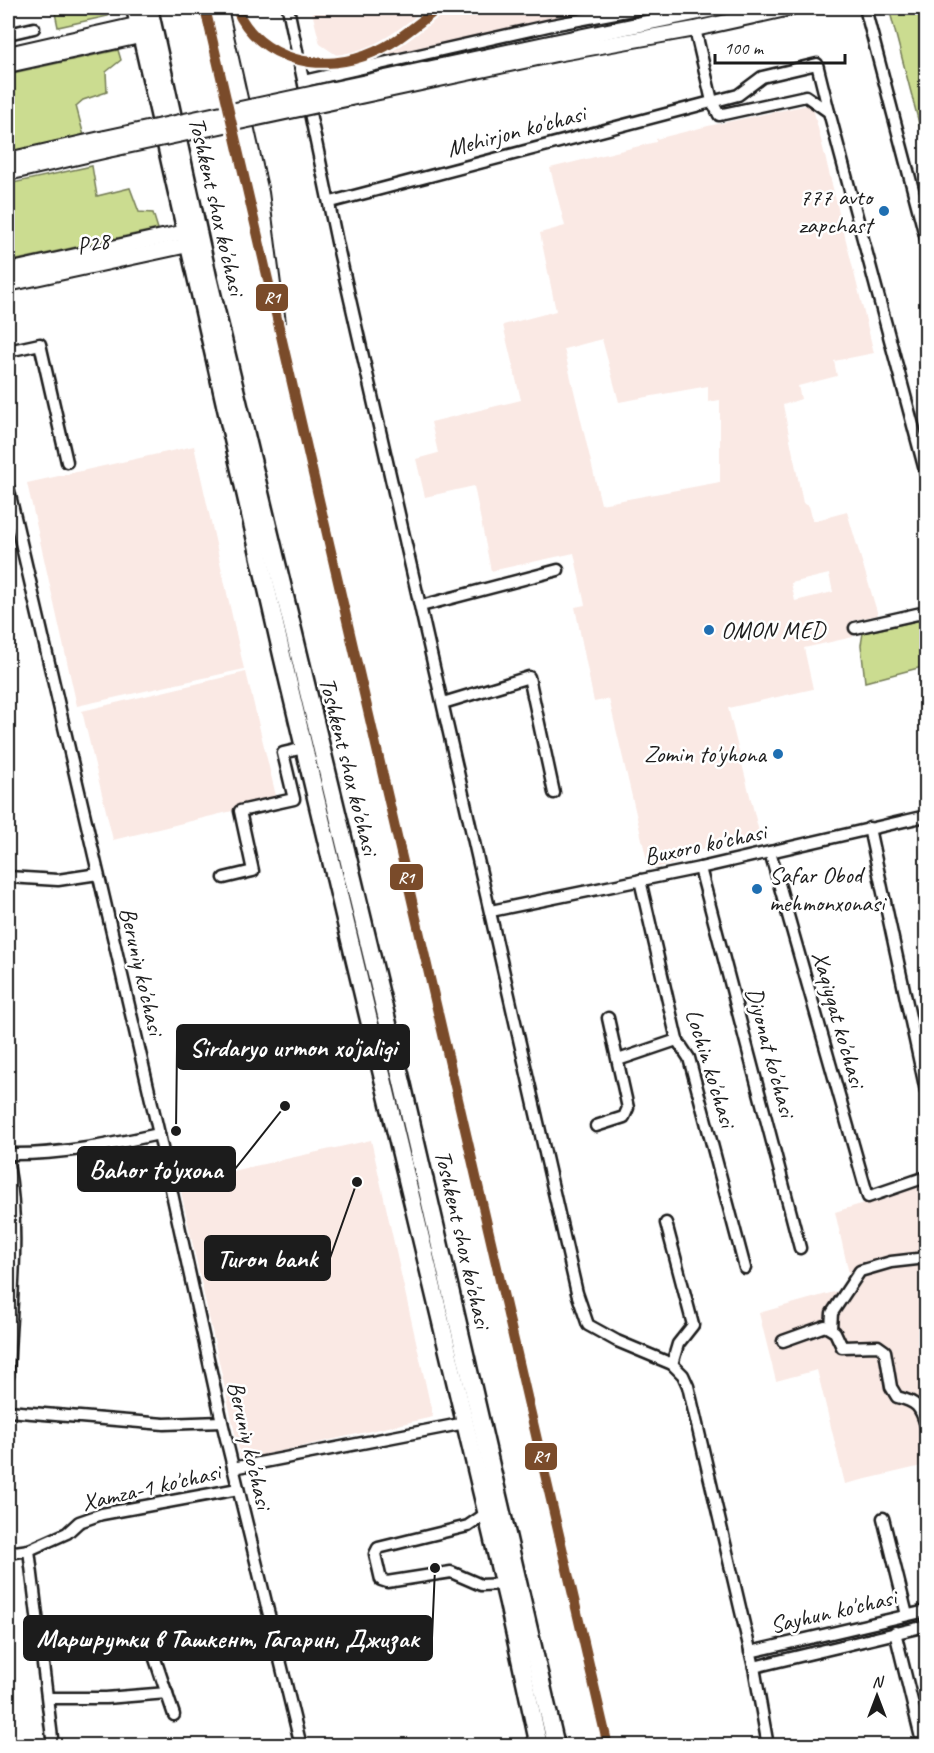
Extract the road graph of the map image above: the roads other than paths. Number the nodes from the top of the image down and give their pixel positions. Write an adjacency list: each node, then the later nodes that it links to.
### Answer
1 (288, 8): 15 (street)
2 (642, 8): 15 (street)
3 (655, 8): 8 (street)
4 (719, 8): 8 (main road)
5 (790, 8): 10 (main road)
6 (865, 8): 23 (street)
7 (145, 21): 13 (main road); 14 (main road); 22 (highway, Toshkent shox ko'chasi); 27 (highway, Toshkent shox ko'chasi)
8 (652, 22): 12 (main road)
9 (34, 28): 11 (street)
10 (695, 29): 12 (main road); 16 (street)
11 (8, 34)
12 (555, 48): 18 (main road, bridge)
13 (8, 54)
14 (8, 65)
15 (304, 81): 21 (street)
16 (712, 101): 17 (street); 17 (street, Mehirjon ko'chasi); 21 (street, Mehirjon ko'chasi)
17 (829, 112): 29 (street)
18 (107, 144): 19 (main road); 20 (main road)
19 (8, 160)
20 (8, 173)
21 (331, 202): 32 (street)
22 (186, 239): 24 (main road); 25 (main road, Р28); 27 (highway, Toshkent shox ko'chasi)
23 (927, 239)
24 (8, 271)
25 (8, 284)
26 (8, 351): 28 (street)
27 (242, 449): 36 (highway, Toshkent shox ko'chasi); 88 (highway, Toshkent shox ko'chasi)
28 (67, 462)
29 (927, 474)
30 (8, 488): 42 (street, Beruniy ko'chasi)
31 (558, 570): 32 (street)
32 (421, 606): 35 (street)
33 (927, 612): 34 (street)
34 (855, 628)
35 (443, 703): 37 (street); 46 (street)
36 (304, 748): 44 (street); 66 (highway, Toshkent shox ko'chasi)
37 (554, 794)
38 (927, 816): 39 (street, Buxoro ko'chasi)
39 (869, 828): 40 (street, Buxoro ko'chasi); 50 (street)
40 (770, 852): 41 (street, Buxoro ko'chasi); 55 (street, Xaqiyqat ko'chasi)
41 (700, 868): 45 (street, Buxoro ko'chasi); 57 (street, Diyonat ko'chasi)
42 (98, 874): 43 (street); 52 (street, Beruniy ko'chasi)
43 (8, 877)
44 (224, 878)
45 (640, 880): 46 (street, Buxoro ko'chasi); 48 (street, Lochin ko'chasi)
46 (491, 911): 62 (street)
47 (608, 1018): 49 (street)
48 (677, 1040): 49 (street); 59 (street, Lochin ko'chasi)
49 (618, 1060): 51 (street)
50 (927, 1091)
51 (596, 1126)
52 (159, 1134): 53 (street); 65 (street, Beruniy ko'chasi)
53 (8, 1154)
54 (8, 1164): 63 (street)
55 (927, 1177)
56 (666, 1223): 62 (street)
57 (800, 1248)
58 (927, 1258): 60 (street)
59 (745, 1268)
60 (831, 1328): 61 (street); 67 (street)
61 (783, 1341)
62 (672, 1364): 80 (street)
63 (8, 1376)
64 (8, 1411): 65 (street)
65 (222, 1422): 68 (street, Beruniy ko'chasi)
66 (465, 1423): 68 (street); 70 (highway, Toshkent shox ko'chasi)
67 (927, 1425)
68 (233, 1468): 69 (street, Beruniy ko'chasi)
69 (238, 1489): 72 (street, Xamza-1 ko'chasi); 86 (street, Beruniy ko'chasi)
70 (487, 1513): 74 (highway, Toshkent shox ko'chasi); 74 (street)
71 (883, 1518): 76 (street)
72 (29, 1550): 73 (street, Xamza-1 ko'chasi); 83 (street)
73 (8, 1552)
74 (504, 1584): 87 (highway, Toshkent shox ko'chasi)
75 (927, 1611): 76 (street, Sayhun ko'chasi)
76 (907, 1615): 80 (street, Sayhun ko'chasi)
77 (927, 1626): 78 (street, Sayhun ko'chasi)
78 (895, 1632): 81 (street, Sayhun ko'chasi); 90 (street)
79 (150, 1644): 82 (street)
80 (750, 1652): 81 (street)
81 (754, 1667): 89 (street)
82 (167, 1693): 83 (street); 84 (street)
83 (48, 1698): 85 (street)
84 (174, 1714)
85 (53, 1746)
86 (301, 1746)
87 (539, 1746)
88 (556, 1746)
89 (768, 1746)
90 (923, 1746)

